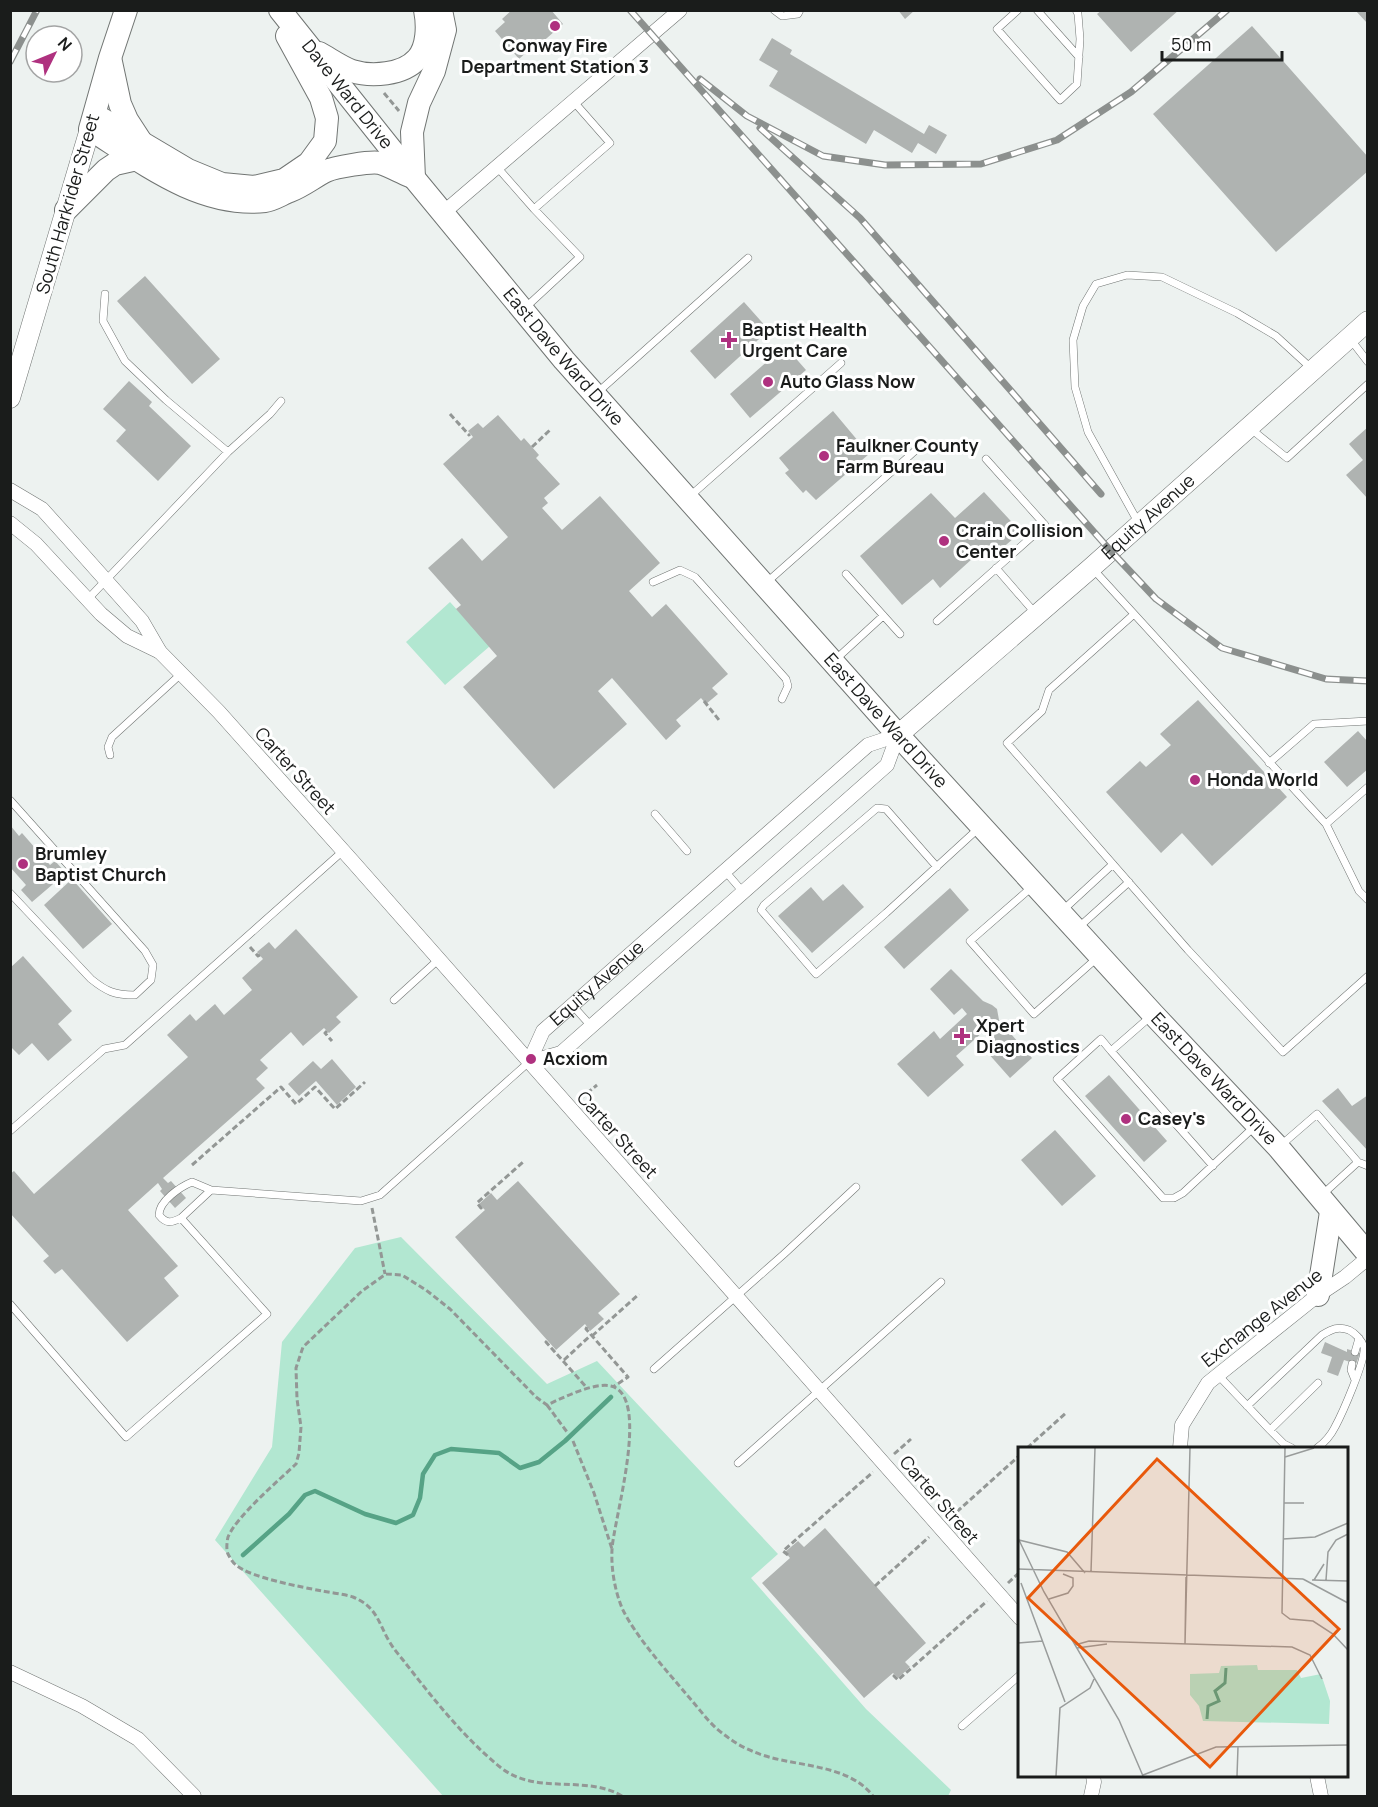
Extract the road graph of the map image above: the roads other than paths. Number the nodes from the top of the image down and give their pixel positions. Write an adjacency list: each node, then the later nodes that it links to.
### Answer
1 (126, 10): 14 (main road, South Harkrider Street)
2 (274, 10): 17 (main road)
3 (280, 10): 12 (main road, Dave Ward Drive)
4 (425, 10): 12 (main road)
5 (441, 10): 19 (main road)
6 (680, 10): 15 (street)
7 (774, 10): 8 (lane)
8 (800, 10)
9 (1018, 10): 13 (lane)
10 (1037, 10): 13 (lane)
11 (1076, 10): 13 (lane)
12 (311, 49): 19 (main road, Dave Ward Drive)
13 (1079, 57)
14 (110, 58): 16 (main road, South Harkrider Street); 17 (main road)
15 (574, 102): 18 (street); 20 (lane)
16 (92, 122): 17 (main road); 21 (street, South Harkrider Street)
17 (140, 151): 19 (main road); 21 (main road)
18 (497, 167): 20 (lane); 22 (street)
19 (414, 178): 22 (main road, East Dave Ward Drive)
20 (534, 209): 25 (lane)
21 (66, 210): 33 (street, South Harkrider Street)
22 (443, 213): 25 (main road, East Dave Ward Drive)
23 (748, 258): 32 (lane)
24 (105, 294): 37 (lane)
25 (522, 310): 32 (main road, East Dave Ward Drive)
26 (1368, 321): 27 (street, Equity Avenue)
27 (1349, 338): 28 (lane); 30 (street, Equity Avenue)
28 (1368, 362)
29 (841, 363): 40 (lane)
30 (1313, 370): 35 (street, Equity Avenue); 42 (lane)
31 (1368, 384): 35 (lane)
32 (595, 394): 40 (main road, East Dave Ward Drive)
33 (10, 398)
34 (281, 401): 37 (lane)
35 (1249, 427): 42 (street, Equity Avenue)
36 (916, 450): 48 (lane)
37 (228, 452): 46 (lane)
38 (986, 459): 43 (lane)
39 (10, 490): 46 (street, Carter Street)
40 (687, 499): 48 (main road, East Dave Ward Drive)
41 (10, 523): 49 (street, Carter Street)
42 (1140, 524): 44 (street, Equity Avenue)
43 (996, 568): 50 (lane); 53 (lane)
44 (1091, 568): 50 (street, Equity Avenue); 51 (lane)
45 (846, 574): 52 (lane)
46 (107, 581): 49 (lane); 55 (street, Carter Street)
47 (653, 582): 58 (lane)
48 (764, 584): 56 (main road, East Dave Ward Drive)
49 (87, 600): 55 (street, Carter Street)
50 (1037, 615): 60 (street, Equity Avenue)
51 (1133, 615): 62 (lane); 70 (lane)
52 (883, 616): 54 (lane); 56 (lane)
53 (937, 621)
54 (900, 634)
55 (160, 652): 57 (street, Carter Street)
56 (833, 662): 60 (main road, East Dave Ward Drive)
57 (182, 674): 61 (lane); 68 (street, Carter Street)
58 (782, 699)
59 (1368, 721): 62 (lane)
60 (898, 735): 67 (main road, East Dave Ward Drive); 72 (street, Equity Avenue); 76 (street, Equity Avenue)
61 (110, 755)
62 (1269, 763): 66 (lane)
63 (1368, 787): 66 (lane)
64 (10, 800): 75 (lane)
65 (655, 814): 69 (lane)
66 (1326, 824): 77 (lane)
67 (981, 826): 71 (lane); 74 (main road, East Dave Ward Drive)
68 (343, 851): 81 (street, Carter Street); 90 (lane)
69 (687, 851)
70 (1113, 864): 73 (lane); 78 (lane)
71 (937, 867): 71 (lane)
72 (725, 871): 76 (lane); 84 (street, Equity Avenue)
73 (1129, 882): 79 (lane); 82 (lane)
74 (1035, 884): 78 (main road, East Dave Ward Drive); 80 (lane)
75 (10, 892)
76 (743, 892): 86 (street, Equity Avenue)
77 (1368, 900)
78 (1061, 912): 79 (main road, East Dave Ward Drive)
79 (1077, 929): 80 (main road, East Dave Ward Drive)
80 (1100, 955): 85 (main road, East Dave Ward Drive)
81 (438, 960): 83 (lane); 88 (street, Carter Street)
82 (1368, 976)
83 (394, 1000)
84 (573, 1006): 86 (lane); 88 (street, Equity Avenue)
85 (1153, 1014): 87 (lane); 89 (main road, East Dave Ward Drive)
86 (591, 1026): 88 (street, Equity Avenue)
87 (1111, 1051): 93 (lane); 93 (lane)
88 (529, 1062): 96 (lane); 102 (street, Carter Street)
89 (1257, 1125): 91 (main road, East Dave Ward Drive); 93 (lane)
90 (10, 1131)
91 (1278, 1147): 92 (lane); 97 (main road, East Dave Ward Drive)
92 (1358, 1161): 94 (lane); 97 (lane)
93 (1213, 1166)
94 (1368, 1166)
95 (856, 1187): 102 (lane)
96 (211, 1190): 98 (lane); 98 (lane)
97 (1325, 1205): 99 (main road, East Dave Ward Drive); 101 (main road)
98 (181, 1218): 103 (lane)
99 (1368, 1256): 101 (street, Exchange Avenue)
100 (941, 1282): 111 (lane)
101 (1317, 1295): 108 (street, Exchange Avenue)
102 (736, 1297): 107 (lane); 111 (street, Carter Street)
103 (10, 1304)
104 (1359, 1338): 105 (lane); 109 (lane); 112 (lane)
105 (1355, 1352)
106 (1352, 1364): 109 (lane)
107 (654, 1369)
108 (1218, 1375): 112 (lane); 114 (street, Exchange Avenue)
109 (1355, 1380): 116 (lane)
110 (1318, 1383): 113 (lane)
111 (819, 1391): 117 (lane); 118 (street, Carter Street)
112 (1246, 1406): 113 (lane)
113 (1270, 1430): 115 (lane)
114 (1180, 1447)
115 (1289, 1447)
116 (1319, 1447)
117 (738, 1463)
118 (1018, 1616)
119 (10, 1672): 124 (street)
120 (1018, 1677): 121 (lane)
121 (962, 1726)
122 (1093, 1777): 125 (street)
123 (1317, 1777): 126 (street)
124 (194, 1797)
125 (1091, 1797)
126 (1321, 1797)

